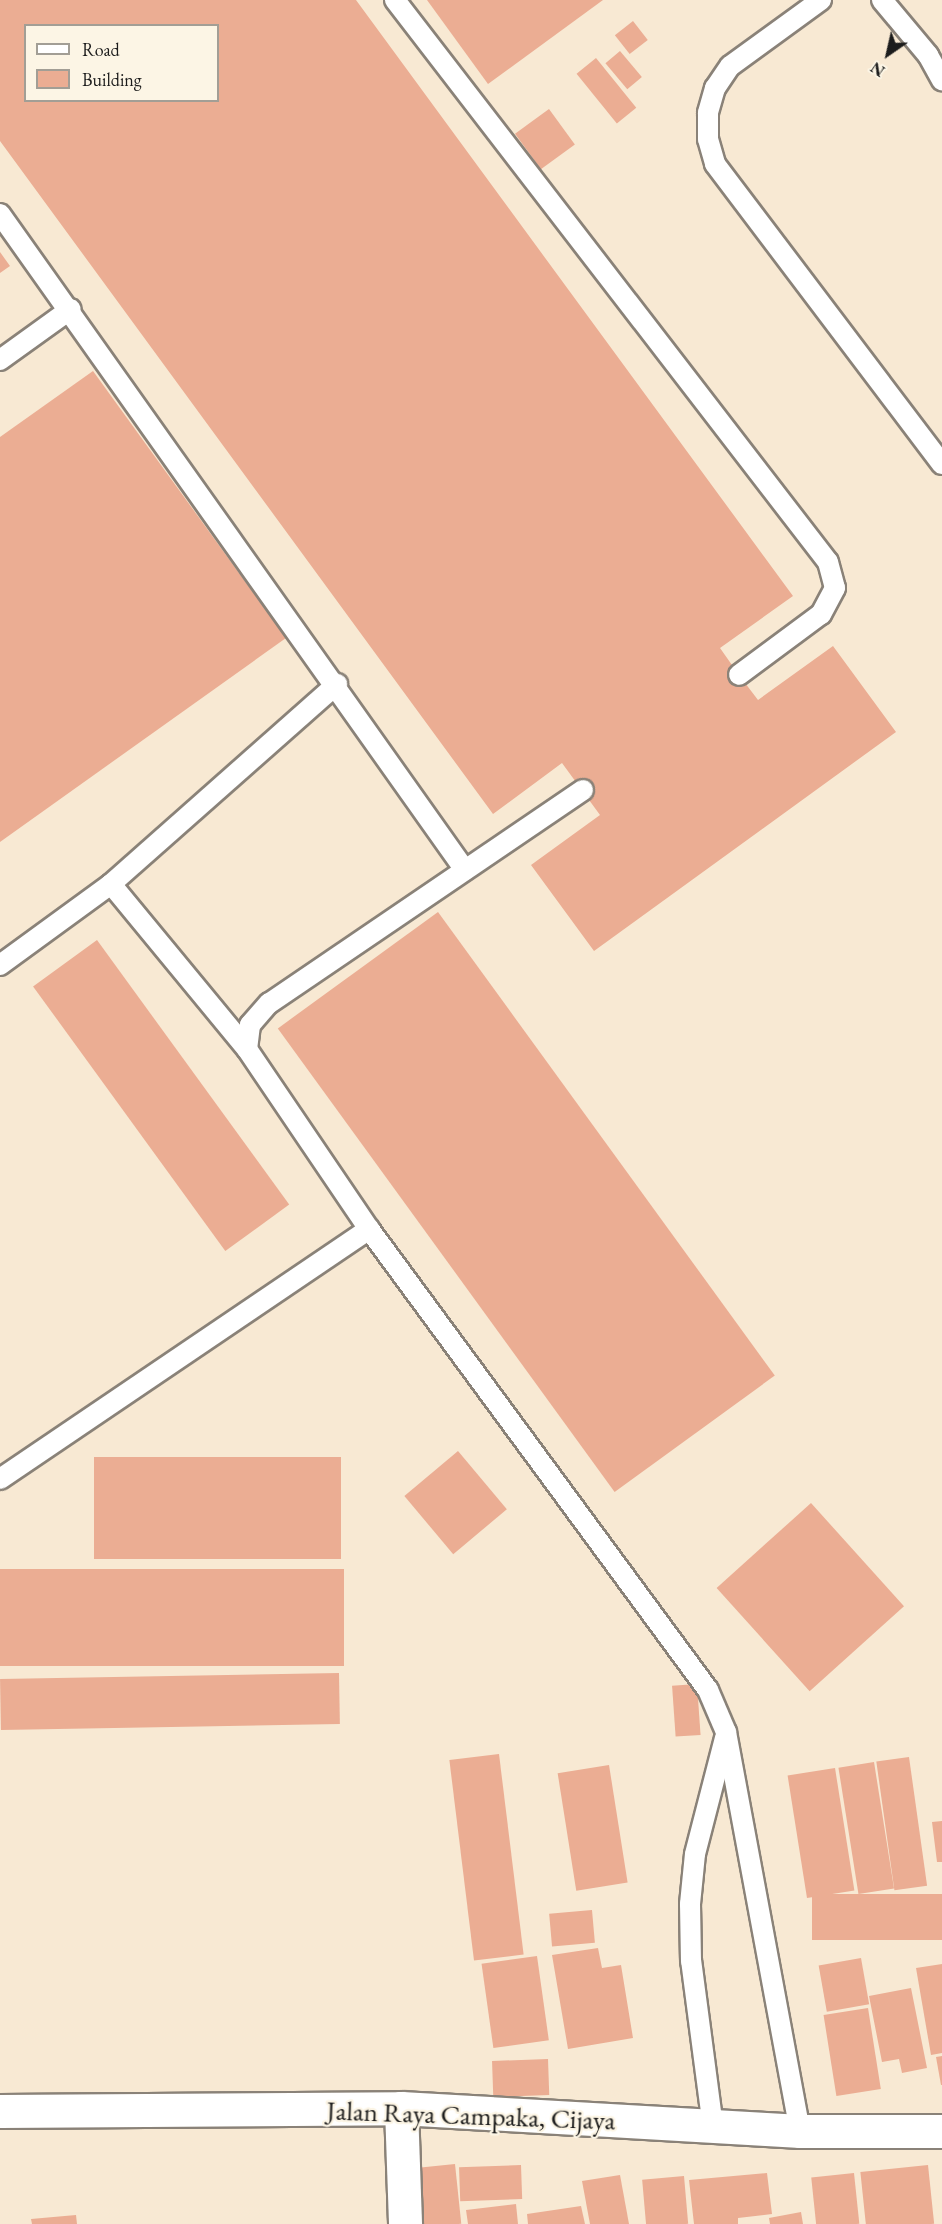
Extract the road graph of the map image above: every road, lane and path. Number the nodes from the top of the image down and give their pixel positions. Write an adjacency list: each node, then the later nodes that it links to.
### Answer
1 (395, 0): 9 (lane)
2 (821, 0): 8 (lane)
3 (882, 0): 4 (lane)
4 (942, 80)
5 (0, 214): 6 (lane)
6 (71, 309): 7 (lane); 10 (lane)
7 (0, 360)
8 (942, 464)
9 (740, 675)
10 (337, 684): 12 (lane); 13 (lane)
11 (583, 790): 12 (lane)
12 (465, 870): 15 (lane)
13 (111, 884): 14 (lane); 15 (lane)
14 (0, 965)
15 (247, 1049): 16 (lane)
16 (369, 1229): 17 (lane); 18 (lane)
17 (0, 1479)
18 (726, 1732): 21 (lane); 22 (lane)
19 (400, 2108): 20 (main road, Jalan Raya Campaka, Cijaya); 21 (main road, Jalan Raya Campaka, Cijaya); 24 (main road)
20 (0, 2111)
21 (713, 2127): 22 (main road, Jalan Raya Campaka, Cijaya)
22 (800, 2131): 23 (main road, Jalan Raya Campaka, Cijaya)
23 (942, 2131)
24 (405, 2224)

